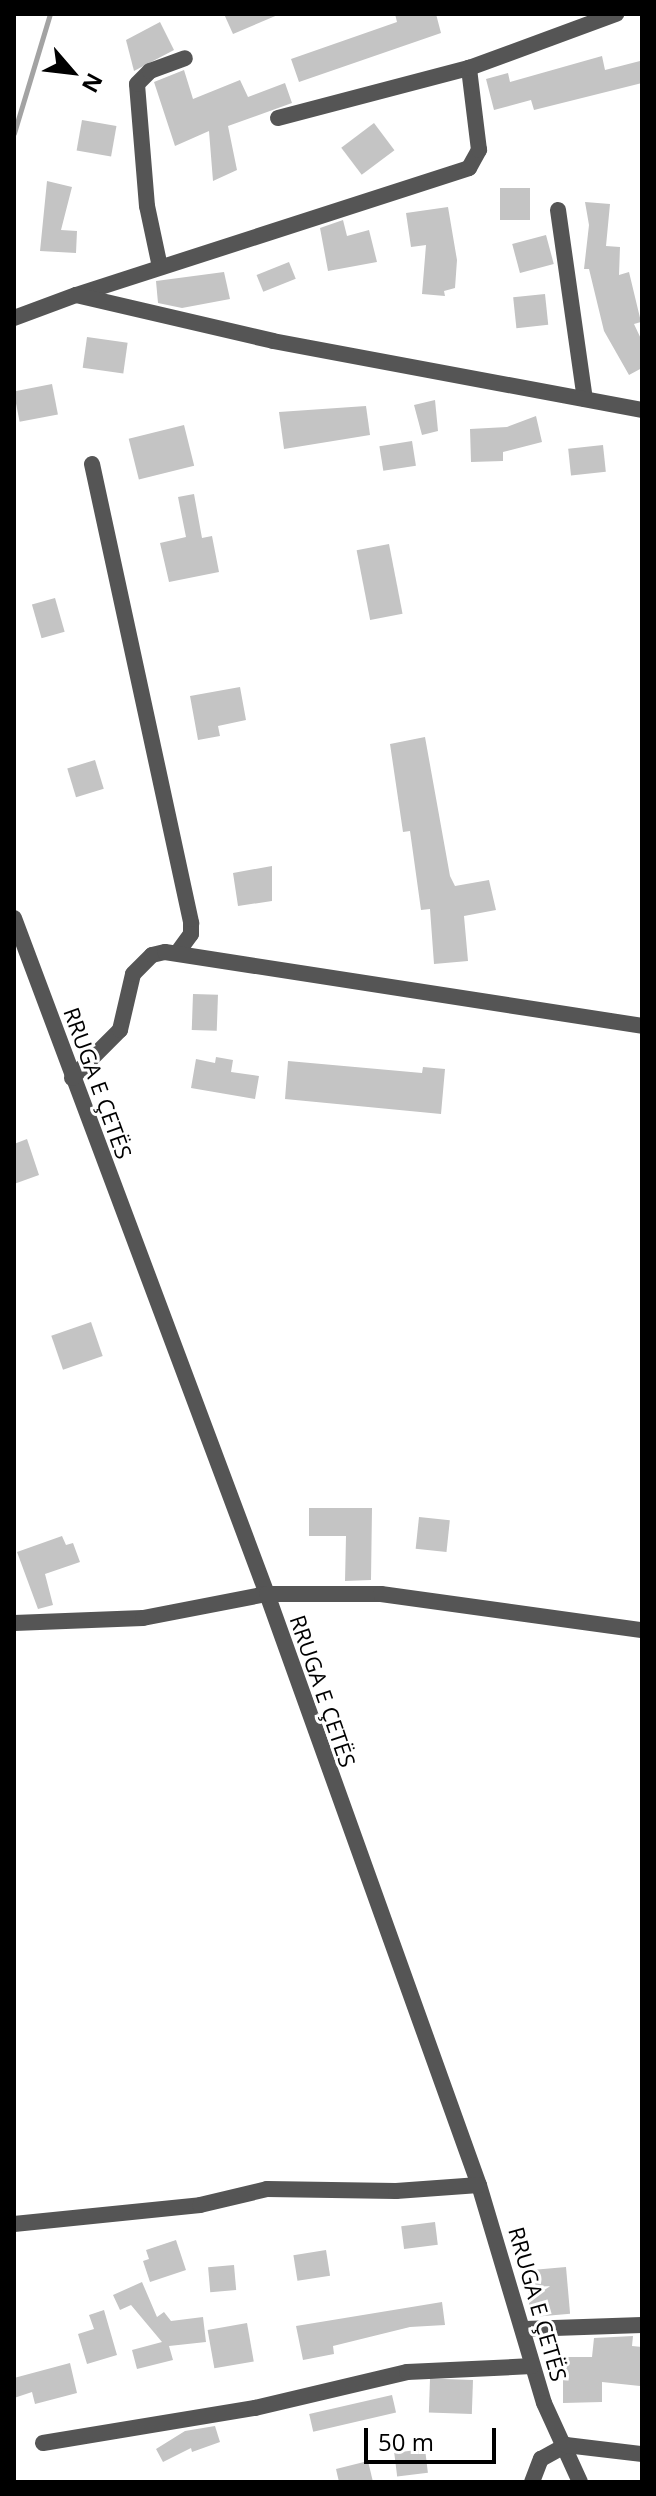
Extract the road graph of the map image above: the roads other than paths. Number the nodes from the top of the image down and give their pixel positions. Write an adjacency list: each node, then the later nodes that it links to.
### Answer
1 (616, 14): 3 (street)
2 (185, 58): 6 (street)
3 (469, 68): 4 (street); 6 (street)
4 (278, 118)
5 (558, 210): 9 (street)
6 (160, 267): 7 (street)
7 (76, 295): 8 (street); 9 (street)
8 (14, 318)
9 (585, 399): 10 (street)
10 (642, 410)
11 (92, 464): 13 (street)
12 (14, 918): 15 (street, RRUGA E ÇETËS)
13 (178, 952): 14 (street); 15 (street)
14 (642, 1026)
15 (72, 1078): 16 (street, RRUGA E ÇETËS)
16 (267, 1594): 17 (street); 18 (street); 19 (street, RRUGA E ÇETËS)
17 (14, 1623)
18 (642, 1630)
19 (479, 2185): 20 (street); 22 (street, RRUGA E ÇETËS)
20 (14, 2224)
21 (642, 2325): 22 (street)
22 (525, 2329): 23 (street, RRUGA E ÇETËS)
23 (532, 2366): 24 (street); 25 (street, RRUGA E ÇETËS)
24 (43, 2443)
25 (566, 2445): 26 (street); 27 (street); 28 (street, RRUGA E ÇETËS)
26 (642, 2454)
27 (532, 2482)
28 (580, 2482)

